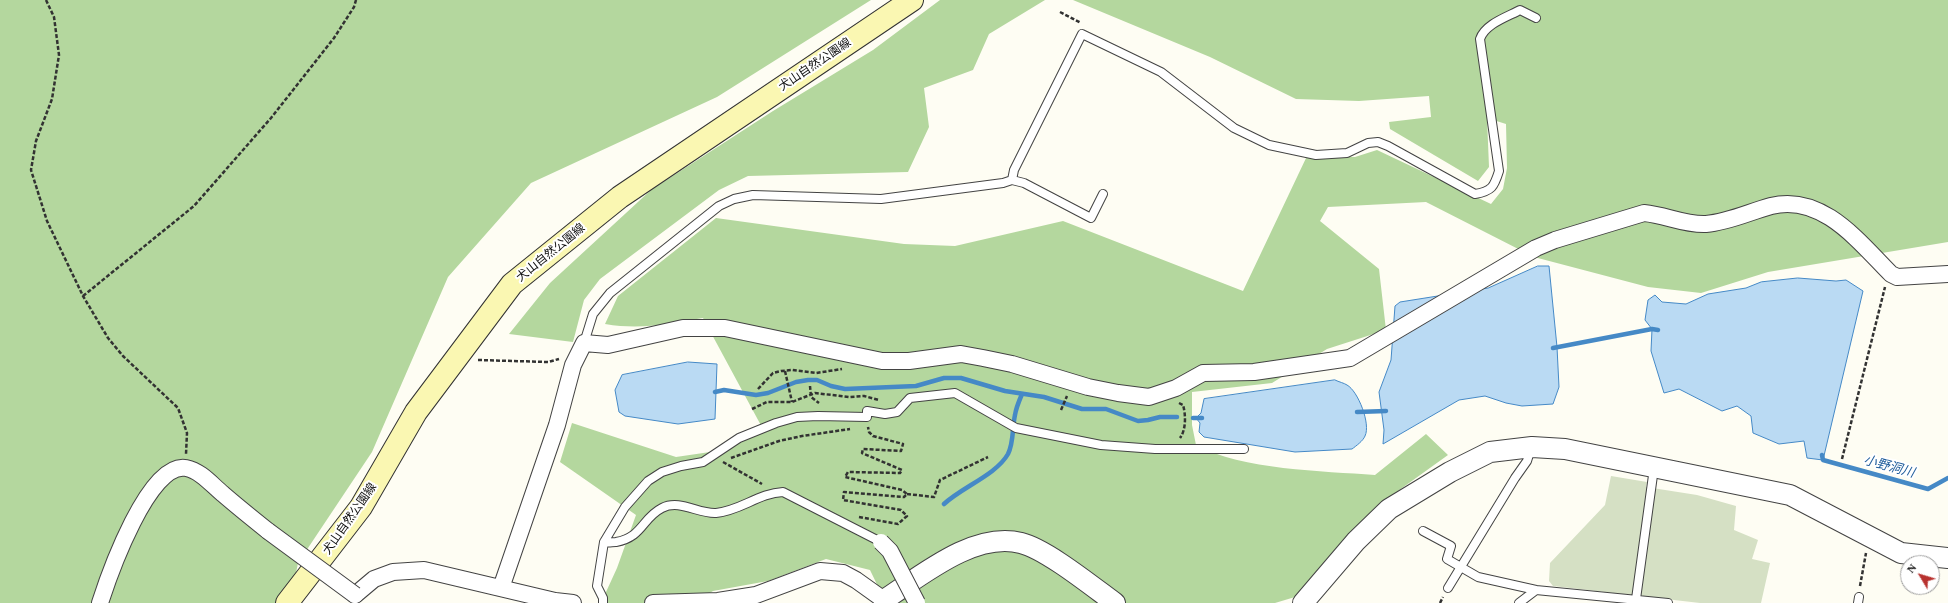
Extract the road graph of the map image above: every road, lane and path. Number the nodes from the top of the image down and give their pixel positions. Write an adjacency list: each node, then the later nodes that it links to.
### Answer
1 (46, 0): 9 (path)
2 (356, 0): 9 (path)
3 (912, 0): 11 (main road, 犬山自然公園線)
4 (1536, 18): 5 (lane)
5 (1012, 180): 6 (lane); 10 (lane)
6 (1103, 194)
7 (1891, 274): 8 (street); 10 (street); 27 (path)
8 (1948, 274)
9 (83, 296): 30 (path)
10 (581, 349): 11 (path); 41 (street)
11 (458, 356): 49 (main road, 犬山自然公園線)
12 (849, 368): 13 (path)
13 (785, 371): 14 (path); 17 (path)
14 (758, 389)
15 (1066, 398): 20 (path)
16 (882, 401): 17 (path)
17 (792, 402): 19 (path)
18 (1175, 402): 23 (path)
19 (752, 409)
20 (1061, 410)
21 (864, 423): 33 (path)
22 (852, 428): 29 (path)
23 (1180, 439)
24 (1532, 447): 31 (street); 40 (lane); 55 (street)
25 (1244, 449): 28 (lane)
26 (988, 457): 33 (path)
27 (1842, 459)
28 (703, 462): 29 (path); 37 (lane)
29 (722, 462): 32 (path)
30 (186, 468): 44 (street, bridge); 48 (street)
31 (1654, 468): 36 (street); 45 (lane)
32 (773, 492): 37 (lane); 38 (lane)
33 (907, 494): 34 (path)
34 (854, 516)
35 (1423, 531): 40 (lane)
36 (1869, 537): 39 (street); 46 (path)
37 (604, 542): 51 (lane)
38 (881, 542): 53 (street, bridge)
39 (1948, 558)
40 (1461, 568): 42 (lane); 43 (lane)
41 (501, 588): 44 (street); 50 (street)
42 (1448, 588)
43 (1536, 590): 45 (lane); 56 (lane)
44 (356, 599)
45 (1636, 599): 57 (lane)
46 (1858, 600)
47 (884, 601): 52 (street); 54 (street)
48 (100, 603)
49 (287, 603)
50 (573, 603)
51 (603, 603)
52 (653, 603)
53 (917, 603)
54 (1115, 603)
55 (1304, 603)
56 (1519, 603)
57 (1668, 603)

